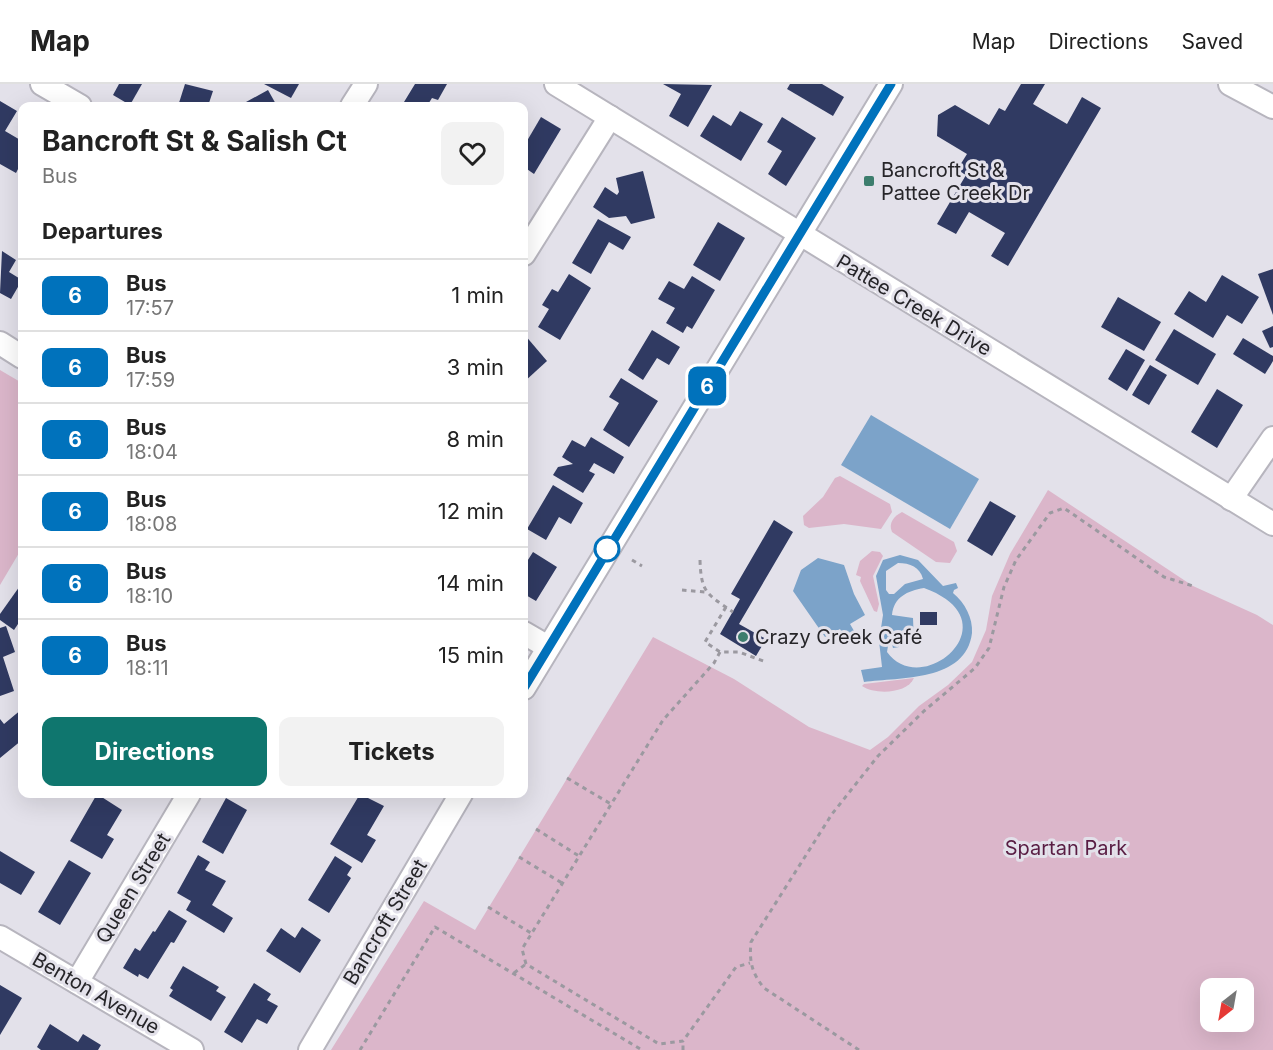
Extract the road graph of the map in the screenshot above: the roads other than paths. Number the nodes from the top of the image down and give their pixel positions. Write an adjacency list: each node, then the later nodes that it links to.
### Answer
1 (42, 84): 6 (street)
2 (366, 84): 7 (street)
3 (556, 84): 9 (street, Pattee Creek Drive)
4 (891, 84): 10 (street)
5 (1230, 84): 8 (street)
6 (73, 102)
7 (354, 102)
8 (1273, 107)
9 (610, 117): 10 (street, Pattee Creek Drive); 11 (street)
10 (800, 235): 15 (street, Pattee Creek Drive); 18 (street)
11 (528, 248)
12 (0, 344): 13 (street)
13 (18, 355)
14 (1273, 438): 15 (street)
15 (1231, 499): 16 (street, Pattee Creek Drive)
16 (1273, 524)
17 (528, 635): 18 (street)
18 (548, 647): 19 (street)
19 (528, 681)
20 (187, 798): 23 (street, Queen Street)
21 (459, 798): 25 (street, Bancroft Street)
22 (0, 937): 23 (street, Benton Avenue)
23 (77, 982): 24 (street, Benton Avenue)
24 (192, 1050)
25 (310, 1050)

